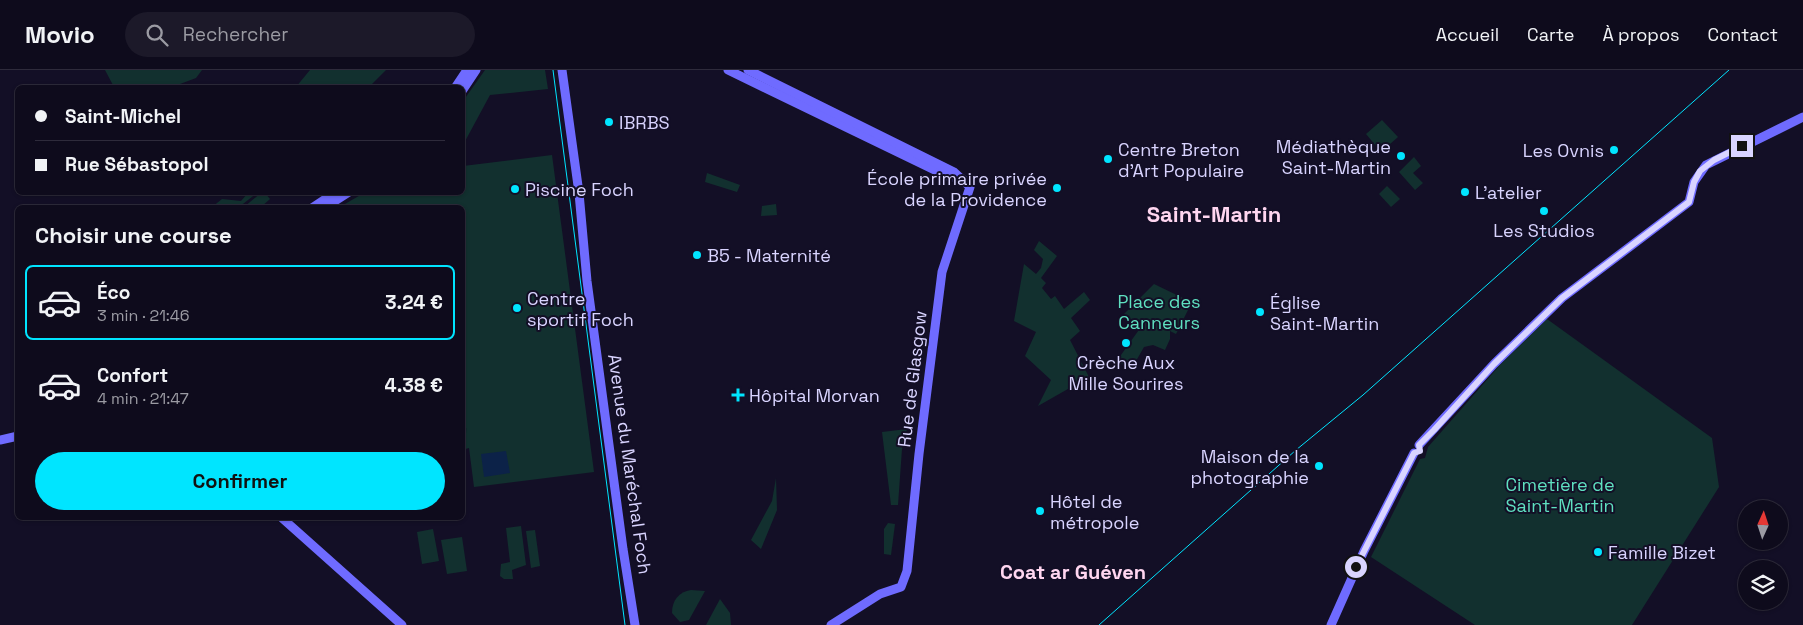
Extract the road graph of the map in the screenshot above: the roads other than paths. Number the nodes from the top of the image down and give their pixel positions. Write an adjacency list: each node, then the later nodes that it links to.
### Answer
1 (462, 70): 8 (main road)
2 (467, 70): 9 (main road)
3 (471, 70): 10 (main road)
4 (476, 70): 11 (main road)
5 (562, 70): 22 (main road, Avenue du Maréchal Foch)
6 (728, 70): 13 (main road)
7 (748, 70): 13 (main road)
8 (452, 85)
9 (457, 85)
10 (461, 85)
11 (465, 86)
12 (1803, 117): 24 (main road)
13 (964, 179): 23 (main road, Rue de Glasgow)
14 (332, 195): 16 (main road)
15 (344, 195): 17 (main road)
16 (316, 205)
17 (329, 205)
18 (15, 437): 19 (main road)
19 (2, 440)
20 (284, 520): 21 (main road)
21 (402, 625)
22 (636, 625)
23 (831, 625)
24 (1331, 625)

